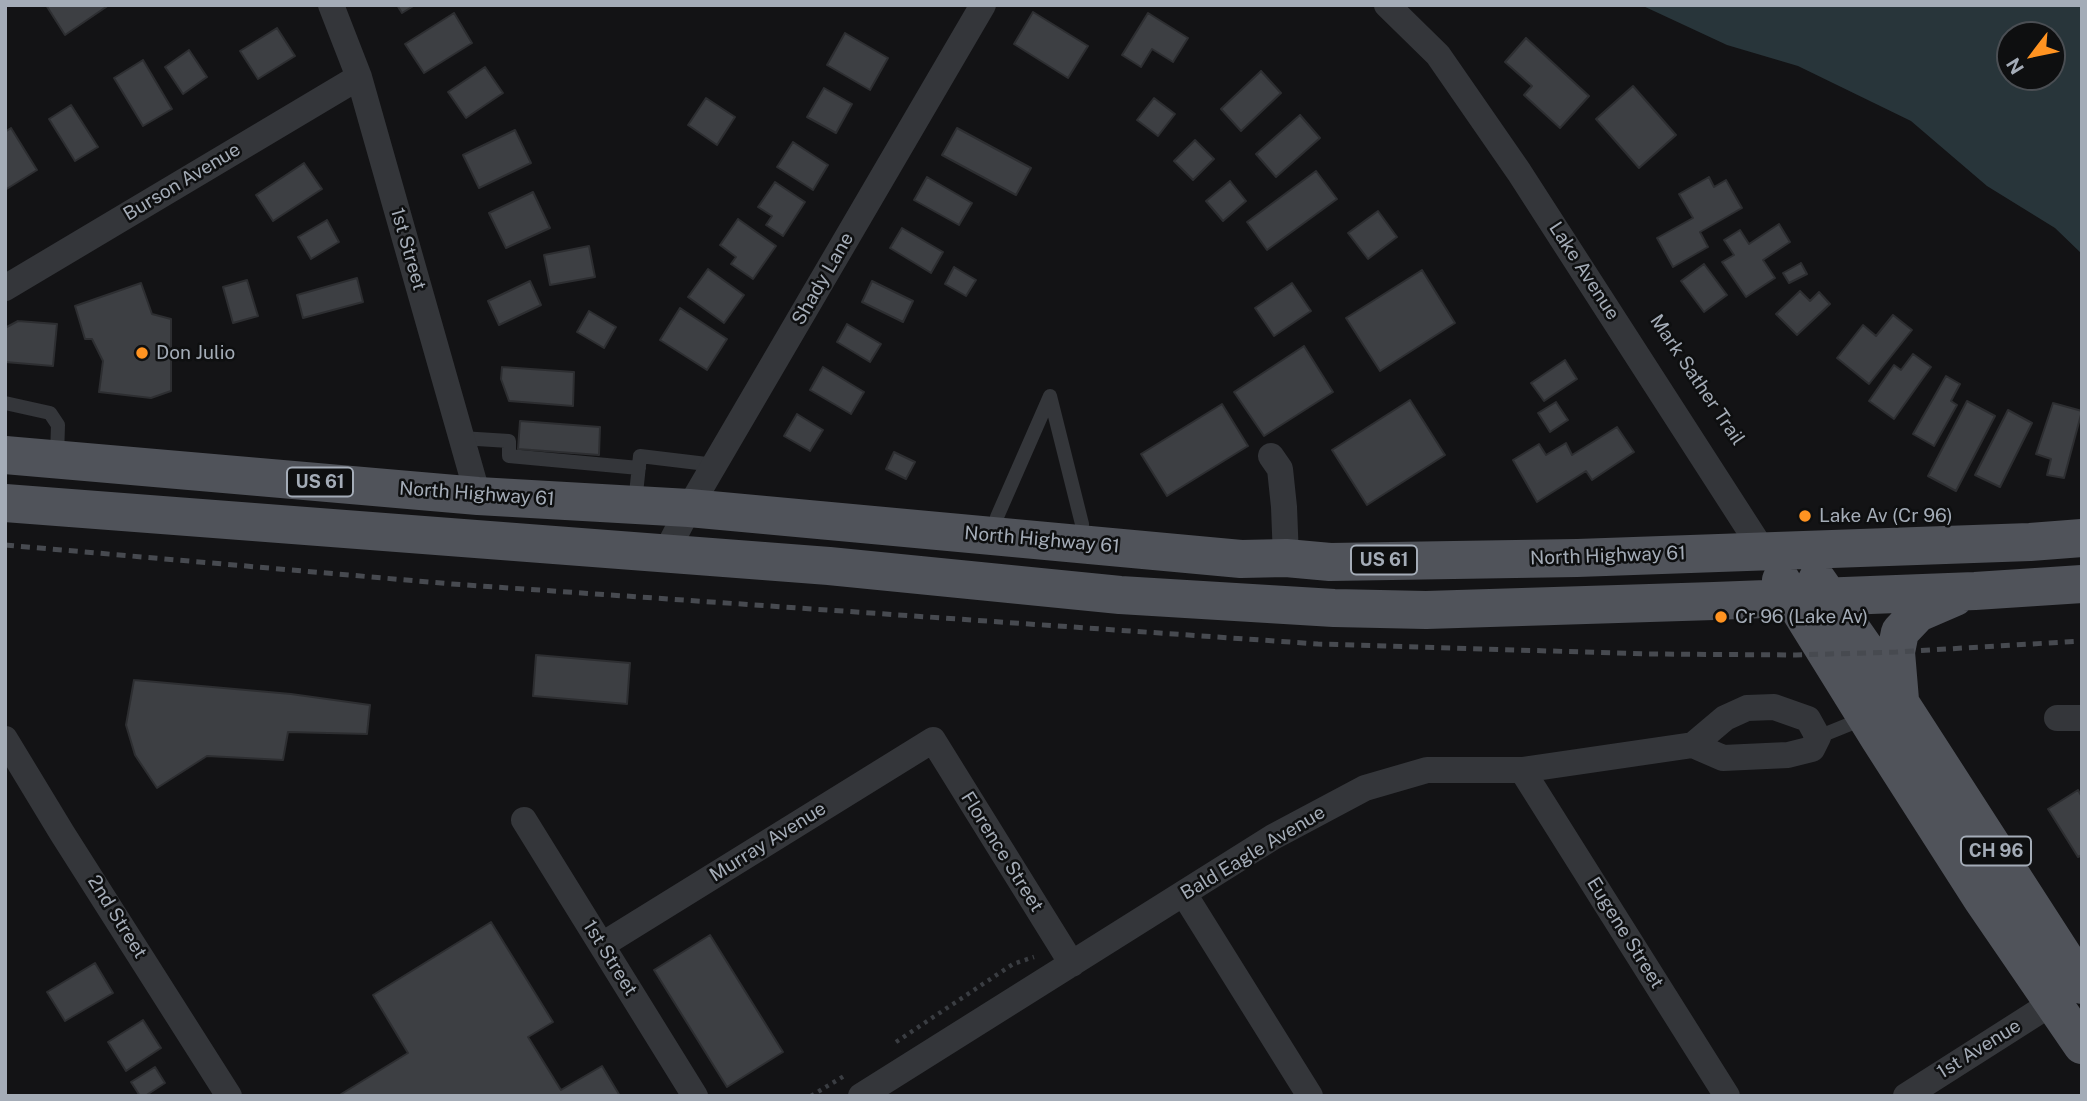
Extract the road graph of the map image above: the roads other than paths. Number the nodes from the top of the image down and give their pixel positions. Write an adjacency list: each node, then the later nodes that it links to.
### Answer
1 (331, 5): 4 (street, 1st Street)
2 (983, 5): 11 (street, Shady Lane)
3 (1387, 5): 19 (street, Lake Avenue)
4 (359, 77): 5 (street, Burson Avenue); 7 (street, 1st Street)
5 (5, 288)
6 (5, 403): 10 (lane)
7 (461, 438): 12 (lane); 13 (street, 1st Street)
8 (5, 455): 10 (main road, North Highway 61 / US 61)
9 (1271, 456): 21 (street)
10 (57, 459): 13 (main road, North Highway 61 / US 61)
11 (715, 465): 12 (lane); 15 (street, Shady Lane)
12 (637, 486): 13 (main road, North Highway 61 / US 61); 15 (main road, North Highway 61 / US 61)
13 (478, 496)
14 (5, 503): 20 (main road, US 61)
15 (689, 508): 16 (main road, North Highway 61 / US 61); 20 (street, Shady Lane)
16 (996, 536): 18 (main road, North Highway 61 / US 61); 18 (lane)
17 (2082, 538): 19 (main road, North Highway 61 / US 61)
18 (1081, 544): 21 (main road, North Highway 61 / US 61)
19 (1778, 551): 21 (main road, North Highway 61 / US 61); 24 (main road, CH 96)
20 (665, 554): 24 (main road, US 61)
21 (1286, 558)
22 (2082, 584): 23 (main road, US 61)
23 (1975, 591): 24 (main road, US 61); 25 (main road)
24 (1811, 597): 25 (main road, CH 96)
25 (1892, 712): 26 (lane); 35 (main road, CH 96)
26 (1818, 737): 29 (street); 29 (street)
27 (5, 739): 38 (street, 2nd Street)
28 (933, 740): 33 (street, Murray Avenue); 34 (street, Florence Street)
29 (1693, 745): 30 (street, Bald Eagle Avenue)
30 (1522, 770): 32 (street, Bald Eagle Avenue); 41 (street, Eugene Street)
31 (524, 820): 33 (street, 1st Street)
32 (1184, 894): 34 (street, Bald Eagle Avenue); 40 (street)
33 (602, 945): 39 (street, 1st Street)
34 (1072, 964): 37 (street, Bald Eagle Avenue)
35 (2067, 994): 36 (main road, CH 96); 42 (street, 1st Avenue)
36 (2082, 1045)
37 (876, 1092)
38 (229, 1096)
39 (695, 1096)
40 (1310, 1096)
41 (1727, 1096)
42 (1906, 1096)

